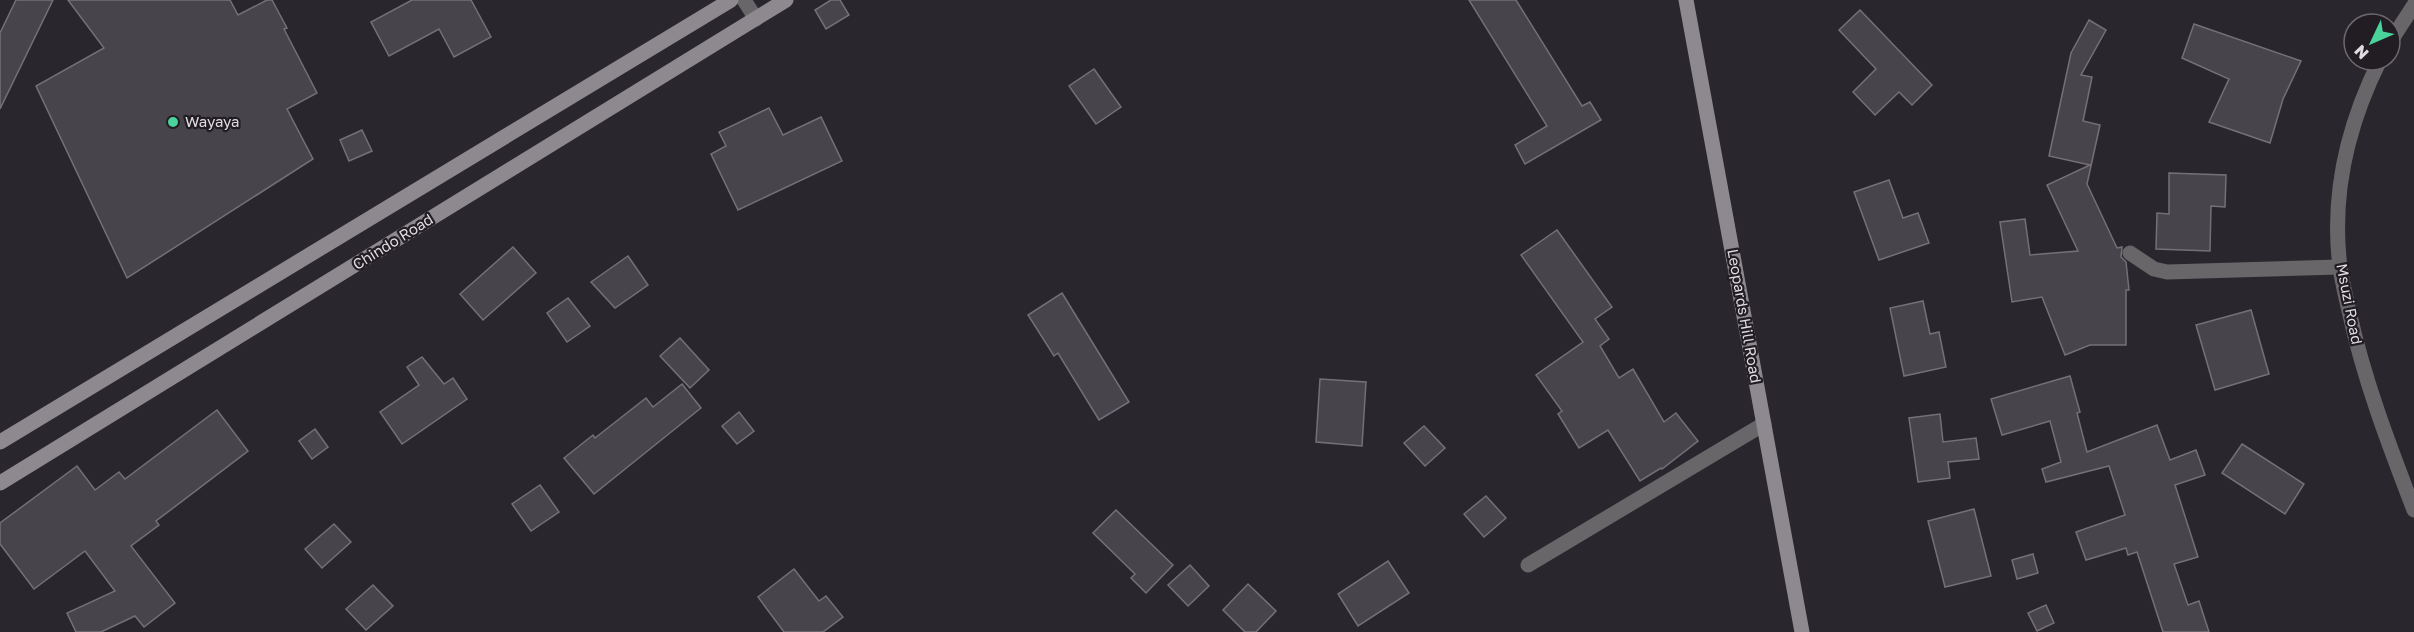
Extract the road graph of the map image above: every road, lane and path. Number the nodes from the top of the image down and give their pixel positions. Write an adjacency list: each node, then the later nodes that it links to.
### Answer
1 (731, 0): 12 (main road)
2 (744, 0): 6 (street)
3 (786, 0): 6 (main road, Chindo Road)
4 (1686, 0): 11 (main road, Leopards Hill Road)
5 (2414, 5): 7 (street)
6 (756, 19): 13 (main road, Chindo Road)
7 (2402, 24)
8 (2374, 72): 10 (street, Msuzi Road)
9 (2130, 253): 10 (street)
10 (2340, 267): 14 (street, Msuzi Road)
11 (1764, 424): 15 (street); 16 (main road, Leopards Hill Road)
12 (0, 442)
13 (0, 483)
14 (2414, 510)
15 (1528, 565)
16 (1802, 632)

